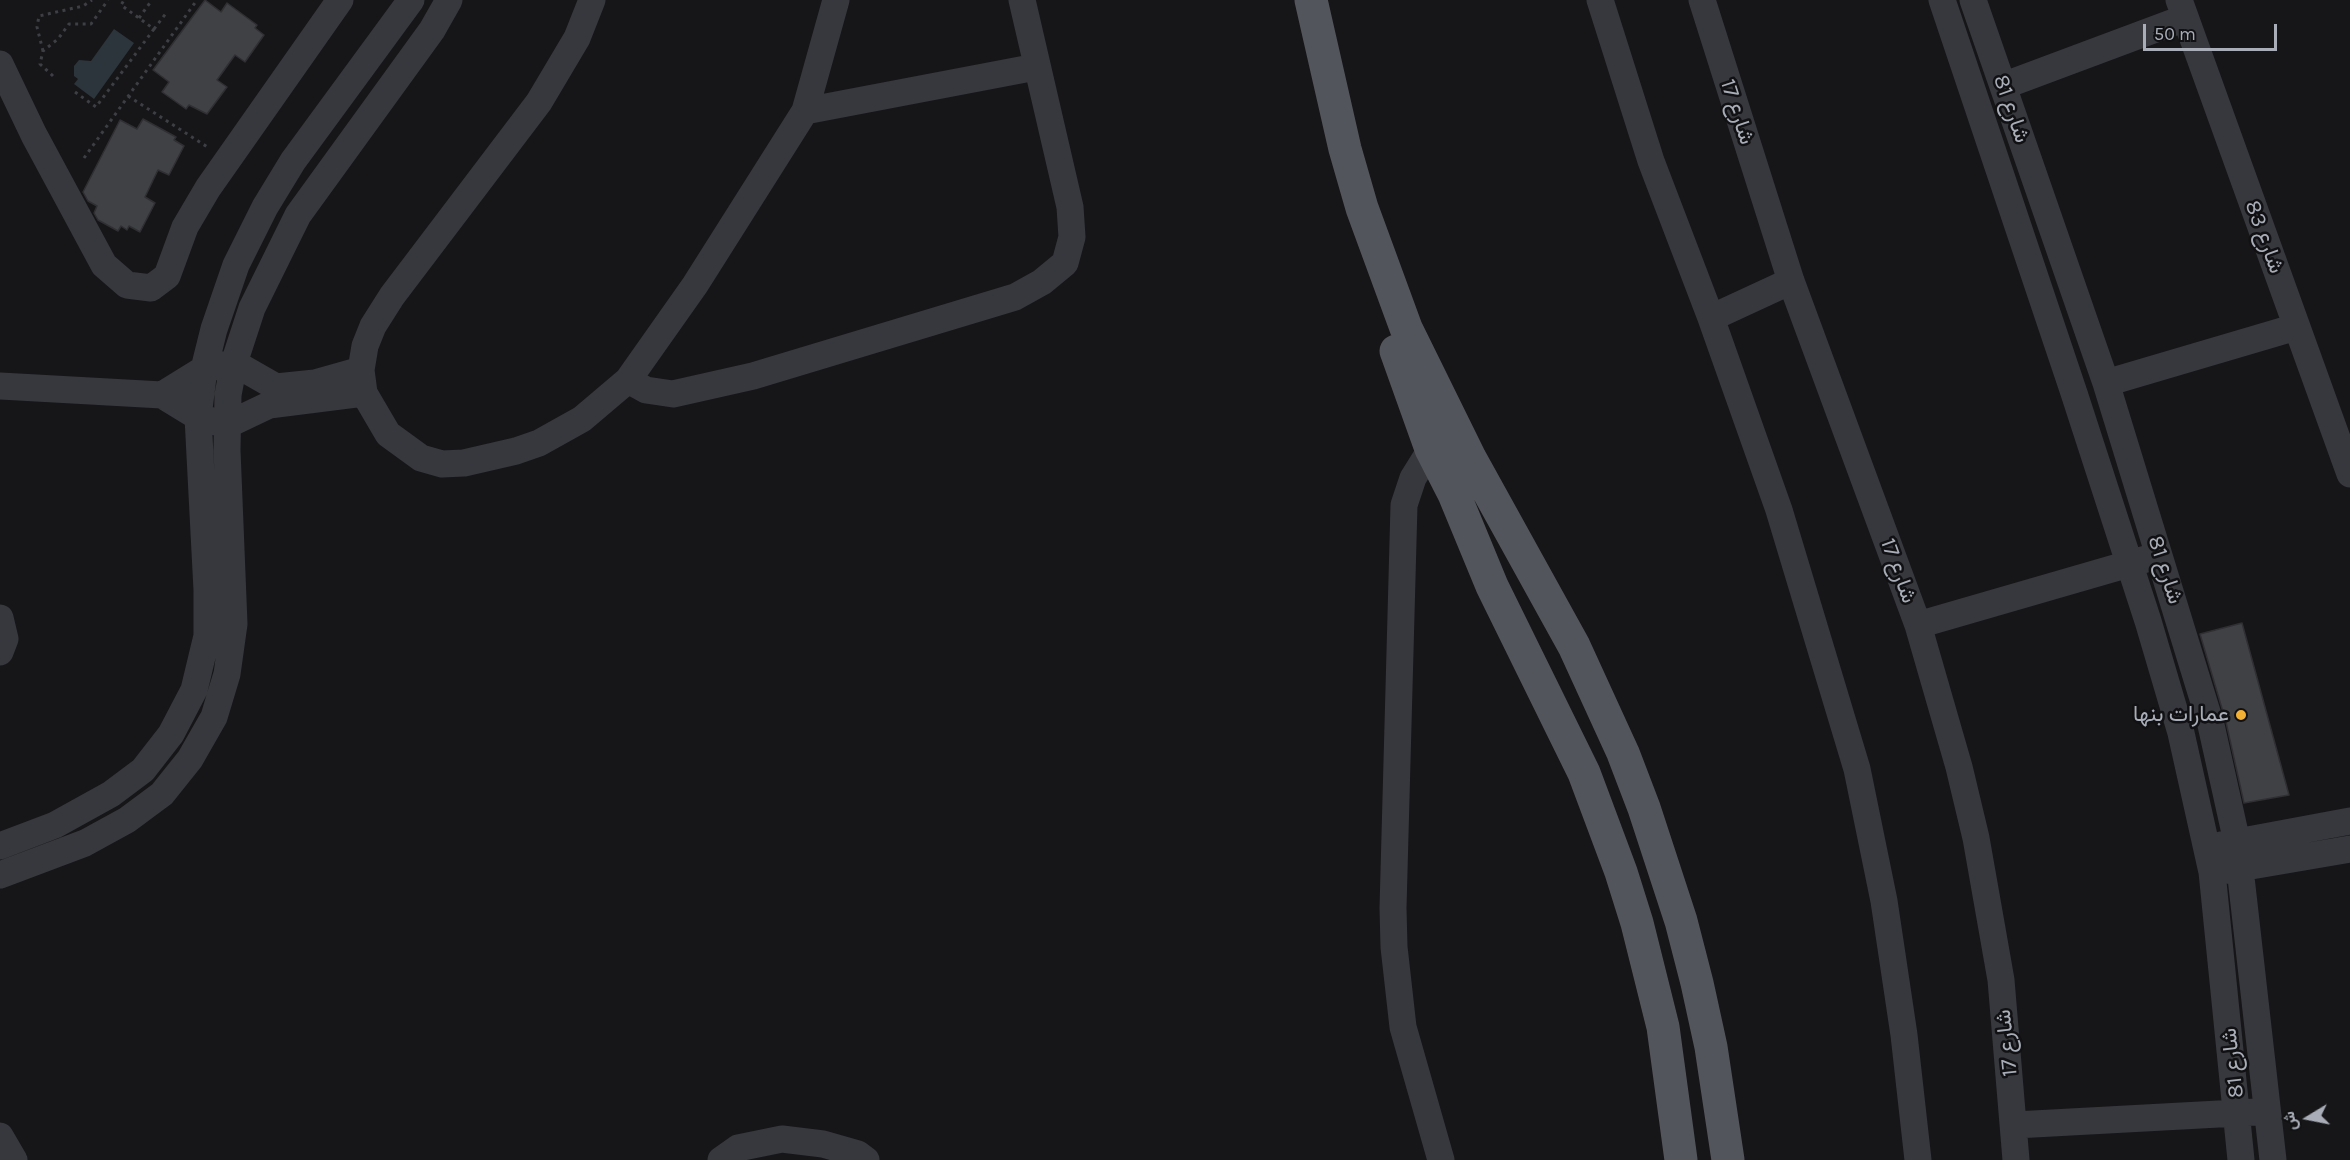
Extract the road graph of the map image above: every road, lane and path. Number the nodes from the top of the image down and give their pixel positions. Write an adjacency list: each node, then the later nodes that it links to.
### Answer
1 (92, 0): 22 (path)
2 (108, 0): 22 (path)
3 (124, 0): 20 (path)
4 (152, 0): 20 (path)
5 (197, 0): 28 (path)
6 (340, 0): 31 (street)
7 (411, 0): 38 (street)
8 (449, 0): 37 (street)
9 (592, 0): 40 (street)
10 (836, 0): 29 (street)
11 (1022, 0): 24 (street)
12 (1289, 0): 46 (main road)
13 (1311, 0): 68 (main road)
14 (1600, 0): 35 (street)
15 (1702, 0): 34 (street, شارع 17)
16 (1942, 0): 33 (street, شارع 81)
17 (1973, 0): 26 (street, شارع 81)
18 (2182, 9): 26 (street); 36 (street, شارع 83)
19 (167, 12): 21 (path)
20 (139, 18): 21 (path)
21 (154, 29): 27 (path)
22 (42, 51): 25 (path)
23 (0, 64): 31 (street)
24 (1036, 67): 29 (street); 39 (street)
25 (53, 76)
26 (2003, 86): 32 (street, شارع 81)
27 (75, 92)
28 (128, 96): 30 (path); 31 (path)
29 (805, 111): 39 (street)
30 (84, 158)
31 (228, 160)
32 (2049, 216): 33 (street); 41 (street, شارع 81)
33 (2020, 228): 49 (street, شارع 81)
34 (1791, 281): 35 (street); 51 (street, شارع 17)
35 (1711, 318): 69 (street)
36 (2296, 327): 41 (street); 47 (street, شارع 83)
37 (234, 363): 38 (street); 40 (street); 45 (street)
38 (204, 369): 43 (street); 44 (street)
39 (628, 380): 40 (street)
40 (362, 382): 45 (street)
41 (2106, 383): 48 (street, شارع 81)
42 (6, 388): 43 (street)
43 (162, 395): 44 (street)
44 (198, 417): 45 (street); 54 (street)
45 (227, 424): 58 (street)
46 (1431, 449): 66 (street); 67 (main road)
47 (2350, 474)
48 (2159, 554): 49 (street); 56 (street, شارع 81)
49 (2129, 565): 51 (street); 57 (street, شارع 81)
50 (0, 618): 52 (street)
51 (1918, 625): 61 (street, شارع 17)
52 (0, 652)
53 (2350, 821): 56 (street)
54 (0, 846)
55 (2350, 849): 56 (street)
56 (2239, 855): 57 (street); 59 (street, شارع 81)
57 (2210, 860): 60 (street, شارع 81)
58 (0, 875)
59 (2269, 1111): 60 (street); 72 (street, شارع 81)
60 (2238, 1113): 61 (street); 71 (street, شارع 81)
61 (2015, 1125): 70 (street, شارع 17)
62 (0, 1136): 63 (street)
63 (14, 1160)
64 (721, 1160): 65 (street)
65 (866, 1160)
66 (1441, 1160)
67 (1681, 1160)
68 (1728, 1160)
69 (1918, 1160)
70 (2016, 1160)
71 (2241, 1160)
72 (2273, 1160)

